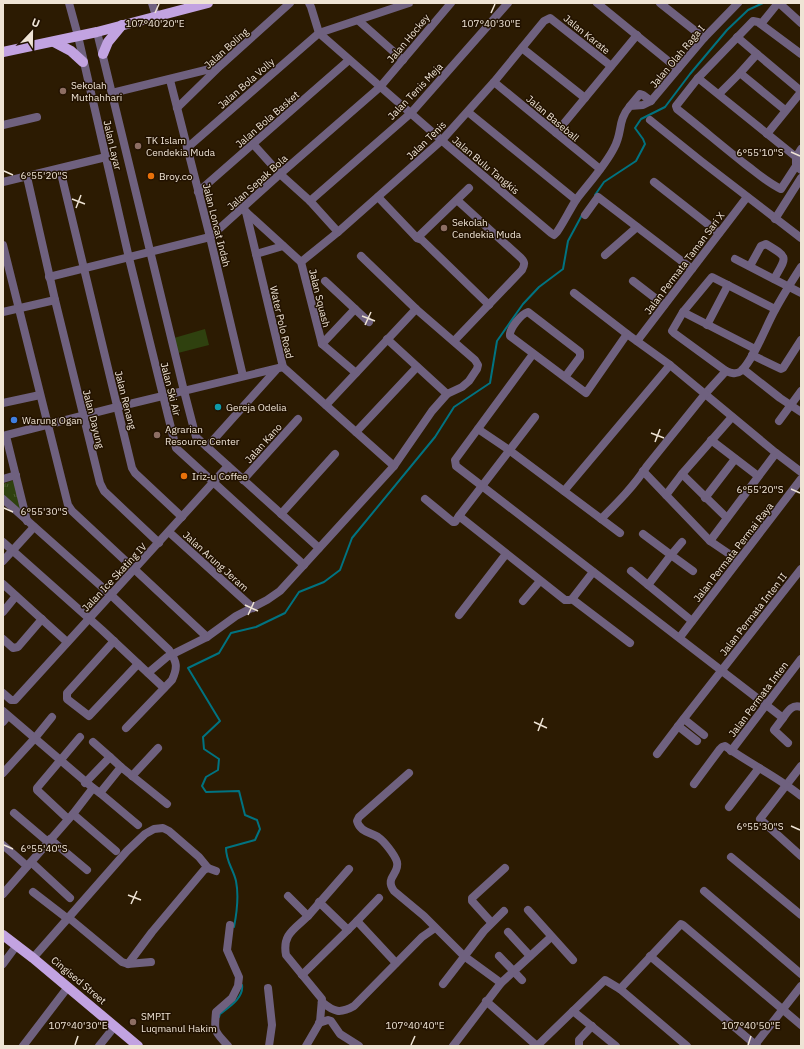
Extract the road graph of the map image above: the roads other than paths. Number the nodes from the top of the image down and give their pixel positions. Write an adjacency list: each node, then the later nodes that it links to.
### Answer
1 (69, 3): 24 (street, Jalan Layar)
2 (152, 3): 15 (street)
3 (208, 3): 13 (main road)
4 (290, 3): 36 (street, Jalan Boling)
5 (309, 3): 21 (street)
6 (409, 3): 17 (street)
7 (450, 3): 34 (street, Jalan Hockey)
8 (508, 3): 51 (street, Jalan Tenis Meja)
9 (597, 3): 23 (street)
10 (660, 3): 26 (street)
11 (725, 3): 14 (street)
12 (778, 3): 18 (street); 19 (street)
13 (190, 5): 15 (main road)
14 (735, 6): 26 (street, Jalan Olah Raga I)
15 (156, 16): 20 (main road)
16 (550, 18): 28 (street, Jalan Tenis); 37 (street, Jalan Karate)
17 (359, 21): 21 (street); 34 (street)
18 (801, 23)
19 (761, 24): 25 (street); 32 (street)
20 (122, 25): 22 (main road); 30 (main road)
21 (319, 30): 33 (street, Jalan Bulu Tangkis); 59 (street, Jalan Bola Volly)
22 (97, 32): 24 (main road); 30 (street, Jalan Layar)
23 (637, 35): 37 (street); 38 (street)
24 (78, 36): 27 (main road); 35 (street, Jalan Layar)
25 (737, 37): 31 (street); 40 (street)
26 (704, 38): 38 (street, Jalan Olah Raga I)
27 (54, 42): 29 (main road); 35 (main road)
28 (522, 48): 42 (street, Jalan Tenis); 47 (street)
29 (3, 52)
30 (103, 54): 45 (street, Jalan Layar)
31 (757, 54): 39 (street); 44 (street)
32 (801, 54)
33 (349, 60): 43 (street, Jalan Bulu Tangkis); 58 (street, Jalan Bola Basket)
34 (403, 60): 43 (street, Jalan Hockey)
35 (83, 62): 61 (street, Jalan Layar)
36 (220, 66): 41 (street); 48 (street, Jalan Boling)
37 (611, 66): 47 (street)
38 (678, 69): 64 (street, Jalan Olah Raga I)
39 (740, 73): 46 (street); 49 (street)
40 (698, 78): 46 (street); 71 (street)
41 (170, 80): 45 (street); 48 (street, Jalan Loncat Indah)
42 (494, 82): 50 (street, Jalan Tenis); 55 (street, Jalan Baseball)
43 (380, 87): 51 (street, Jalan Bulu Tangkis); 65 (street, Jalan Sepak Bola)
44 (801, 91): 49 (street)
45 (112, 93): 91 (street, Jalan Layar)
46 (719, 94): 56 (street)
47 (584, 98): 55 (street)
48 (177, 108): 59 (street, Jalan Loncat Indah)
49 (785, 110): 56 (street)
50 (468, 112): 57 (street, Jalan Tenis); 77 (street)
51 (410, 113): 57 (street, Jalan Bulu Tangkis); 78 (street, Jalan Tenis Meja)
52 (37, 117): 54 (street)
53 (650, 120): 74 (street)
54 (3, 125)
55 (556, 133): 64 (street, Jalan Baseball)
56 (767, 134): 62 (street)
57 (442, 140): 73 (street, Jalan Tenis); 85 (street, Jalan Bulu Tangkis)
58 (253, 144): 65 (street); 72 (street, Jalan Bola Basket)
59 (187, 148): 72 (street, Jalan Loncat Indah)
60 (801, 150): 62 (street)
61 (106, 157): 63 (street); 95 (street, Jalan Layar)
62 (797, 164): 71 (street)
63 (60, 169): 66 (street); 100 (street, Jalan Renang)
64 (600, 169): 77 (street, Jalan Olah Raga I)
65 (280, 174): 78 (street); 79 (street, Jalan Sepak Bola)
66 (27, 177): 68 (street); 103 (street, Jalan Dayung)
67 (801, 178): 75 (street)
68 (3, 182)
69 (654, 182): 84 (street)
70 (469, 188): 76 (street)
71 (781, 189): 75 (street)
72 (198, 192): 86 (street, Jalan Loncat Indah)
73 (379, 196): 83 (street, Jalan Tenis); 87 (street)
74 (747, 197): 81 (street); 84 (street, Jalan Permata Taman Sari X)
75 (787, 199): 81 (street)
76 (457, 200): 87 (street); 113 (street)
77 (576, 200): 85 (street, Jalan Olah Raga I)
78 (310, 201): 83 (street)
79 (244, 210): 86 (street, Jalan Sepak Bola); 90 (street, Jalan Squash); 92 (street, Water Polo Road)
80 (585, 216): 82 (street)
81 (775, 219): 88 (street)
82 (637, 227): 93 (street); 101 (street)
83 (338, 232): 97 (street, Jalan Tenis)
84 (719, 233): 101 (street, Jalan Permata Taman Sari X)
85 (554, 234)
86 (210, 237): 91 (street, Jalan Sepak Bola); 137 (street, Jalan Loncat Indah)
87 (420, 238): 113 (street)
88 (801, 238)
89 (3, 245): 105 (street)
90 (284, 246): 92 (street); 97 (street, Jalan Squash)
91 (150, 253): 95 (street, Jalan Sepak Bola); 139 (street, Jalan Ski Air)
92 (256, 254): 133 (street, Water Polo Road)
93 (606, 254)
94 (361, 256): 116 (street)
95 (129, 258): 100 (street, Jalan Sepak Bola); 145 (street, Jalan Ski Air)
96 (735, 259): 98 (street)
97 (301, 262): 128 (street, Jalan Squash)
98 (750, 266): 104 (street); 104 (street)
99 (801, 267): 109 (street)
100 (84, 269): 103 (street, Jalan Sepak Bola); 149 (street, Jalan Renang)
101 (692, 269): 114 (street, Jalan Permata Taman Sari X)
102 (3, 272): 105 (street)
103 (49, 277): 112 (street, Jalan Dayung)
104 (774, 279): 109 (street)
105 (12, 280): 115 (street)
106 (325, 281): 118 (street)
107 (633, 281): 114 (street)
108 (728, 285): 117 (street); 120 (street); 122 (street)
109 (789, 286): 111 (street); 117 (street)
110 (574, 293): 123 (street)
111 (801, 293)
112 (55, 300): 115 (street); 151 (street, Jalan Dayung)
113 (488, 305): 126 (street)
114 (664, 305): 127 (street, Jalan Permata Taman Sari X)
115 (19, 309): 119 (street); 144 (street)
116 (416, 309): 124 (street); 126 (street)
117 (776, 309): 129 (street)
118 (355, 310): 121 (street); 128 (street)
119 (3, 312)
120 (683, 312): 122 (street); 135 (street)
121 (369, 322)
122 (708, 325): 129 (street)
123 (627, 334): 127 (street); 138 (street)
124 (387, 339): 132 (street); 136 (street)
125 (801, 340): 129 (street)
126 (454, 341): 142 (street)
127 (637, 341): 131 (street)
128 (322, 344): 136 (street)
129 (754, 352): 134 (street)
130 (533, 354): 138 (street); 138 (street); 157 (street)
131 (670, 365): 143 (street); 178 (street)
132 (417, 367): 142 (street); 158 (street)
133 (279, 368): 137 (street); 147 (street, Water Polo Road); 161 (street)
134 (742, 369): 135 (street); 148 (street)
135 (726, 371): 143 (street)
136 (356, 373): 147 (street)
137 (242, 376): 139 (street)
138 (565, 377)
139 (184, 392): 145 (street); 161 (street, Jalan Ski Air)
140 (801, 392): 148 (street)
141 (3, 393): 146 (street)
142 (447, 394): 167 (street)
143 (705, 394): 153 (street); 168 (street)
144 (40, 395): 146 (street); 156 (street)
145 (162, 396): 149 (street); 176 (street, Jalan Ski Air)
146 (4, 402)
147 (326, 405): 158 (street, Water Polo Road)
148 (790, 405): 150 (street); 155 (street)
149 (117, 407): 151 (street); 185 (street, Jalan Renang)
150 (801, 412)
151 (83, 416): 156 (street); 196 (street, Jalan Dayung)
152 (535, 417): 162 (street)
153 (732, 417): 160 (street); 163 (street)
154 (298, 419): 174 (street, Jalan Kano)
155 (779, 421)
156 (47, 425): 159 (street); 204 (street)
157 (478, 429): 162 (street); 177 (street)
158 (356, 432): 167 (street, Water Polo Road)
159 (5, 436): 171 (street)
160 (711, 440): 165 (street); 170 (street)
161 (207, 447): 166 (street, Jalan Ski Air)
162 (509, 450): 177 (street); 178 (street)
163 (776, 453): 169 (street); 172 (street)
164 (335, 454): 183 (street)
165 (736, 459): 172 (street); 180 (street)
166 (228, 466): 174 (street, Jalan Ski Air); 176 (street, Jalan Ice Skating IV)
167 (394, 466): 197 (street)
168 (643, 471): 179 (street); 187 (street)
169 (801, 472)
170 (682, 474): 179 (street); 180 (street)
171 (16, 475): 173 (street); 188 (street)
172 (758, 476): 186 (street)
173 (3, 479)
174 (243, 480): 183 (street, Jalan Ski Air)
175 (801, 480): 201 (street, Jalan Permata Permai Raya)
176 (213, 482): 185 (street, Jalan Ice Skating IV); 203 (street, Jalan Ski Air)
177 (482, 486): 184 (street); 208 (street)
178 (564, 492): 187 (street)
179 (666, 495): 193 (street)
180 (705, 498): 186 (street)
181 (3, 499): 188 (street)
182 (425, 499): 184 (street)
183 (281, 514): 197 (street, Jalan Ski Air)
184 (459, 516): 199 (street)
185 (182, 517): 190 (street, Jalan Ice Skating IV)
186 (726, 518): 193 (street)
187 (601, 519): 191 (street)
188 (27, 521): 189 (street)
189 (34, 527): 198 (street); 212 (street)
190 (169, 532): 196 (street, Jalan Ice Skating IV); 216 (street, Jalan Arung Jeram)
191 (620, 533)
192 (642, 534): 200 (street)
193 (710, 541): 201 (street)
194 (3, 542): 198 (street)
195 (682, 542): 200 (street)
196 (159, 543): 204 (street, Jalan Ice Skating IV)
197 (319, 548): 203 (street)
198 (12, 550): 202 (street); 220 (street)
199 (506, 554): 209 (street); 218 (street)
200 (672, 556): 207 (street); 211 (street)
201 (738, 560): 221 (street, Jalan Permata Permai Raya)
202 (3, 561)
203 (304, 565): 216 (street)
204 (135, 569): 212 (street, Jalan Ice Skating IV); 222 (street)
205 (801, 569): 231 (street, Jalan Permata Inten II)
206 (631, 571): 211 (street)
207 (693, 571)
208 (593, 572): 214 (street); 223 (street)
209 (540, 581): 214 (street); 215 (street)
210 (3, 584): 213 (street)
211 (648, 585): 221 (street)
212 (111, 595): 220 (street, Jalan Ice Skating IV); 228 (street)
213 (16, 596): 217 (street); 219 (street)
214 (572, 599): 227 (street)
215 (524, 601)
216 (253, 608): 222 (street)
217 (3, 612)
218 (459, 615)
219 (42, 619): 224 (street); 226 (street)
220 (89, 619): 225 (street); 226 (street, Jalan Ice Skating IV)
221 (692, 621): 223 (street, Jalan Permata Permai Raya)
222 (207, 637): 228 (street)
223 (680, 637): 231 (street)
224 (3, 639)
225 (114, 641): 230 (street); 230 (street)
226 (67, 642): 234 (street, Jalan Ice Skating IV)
227 (630, 644)
228 (172, 654): 232 (street); 233 (street)
229 (801, 660): 235 (street, Jalan Permata Inten)
230 (138, 664): 232 (street)
231 (721, 671): 235 (street); 239 (street, Jalan Permata Inten II)
232 (148, 673): 233 (street)
233 (164, 688): 242 (street)
234 (3, 693)
235 (766, 705): 240 (street); 250 (street, Jalan Permata Inten)
236 (801, 707): 240 (street)
237 (5, 717): 245 (street)
238 (52, 717): 245 (street)
239 (684, 718): 241 (street, Jalan Permata Inten II); 243 (street)
240 (783, 718): 248 (street)
241 (678, 726): 246 (street); 251 (street, Jalan Permata Inten II)
242 (126, 728)
243 (704, 735)
244 (80, 737): 253 (street)
245 (35, 738): 253 (street); 257 (street)
246 (697, 741)
247 (93, 742): 252 (street)
248 (788, 743)
249 (158, 748): 259 (street)
250 (731, 751): 256 (street); 261 (street)
251 (658, 754)
252 (110, 757): 255 (street); 260 (street)
253 (60, 760): 260 (street); 268 (street)
254 (801, 766): 262 (street)
255 (121, 767): 259 (street); 263 (street)
256 (759, 768): 262 (street); 266 (street)
257 (3, 773)
258 (409, 773): 296 (street)
259 (132, 776): 265 (street)
260 (85, 783): 263 (street)
261 (694, 784)
262 (787, 785): 264 (street); 273 (street)
263 (96, 790): 268 (street); 269 (street)
264 (801, 796)
265 (168, 804)
266 (729, 807)
267 (14, 813): 270 (street)
268 (70, 816): 270 (street); 272 (street)
269 (138, 826)
270 (49, 840): 275 (street); 279 (street)
271 (3, 845): 275 (street)
272 (116, 851)
273 (801, 856)
274 (731, 857): 290 (street)
275 (29, 864): 283 (street); 285 (street)
276 (208, 868): 280 (street); 292 (street); 311 (street)
277 (505, 868): 294 (street)
278 (349, 869): 287 (street)
279 (87, 870)
280 (216, 871)
281 (704, 891): 313 (street)
282 (33, 892): 292 (street)
283 (3, 894)
284 (288, 896): 291 (street)
285 (70, 898)
286 (380, 898): 293 (street)
287 (319, 902): 291 (street); 297 (street)
288 (528, 910): 300 (street)
289 (504, 911): 294 (street)
290 (801, 915)
291 (308, 916): 314 (street)
292 (68, 919): 306 (street); 311 (street)
293 (357, 921): 297 (street); 309 (street)
294 (491, 922): 302 (street)
295 (230, 925): 335 (street)
296 (435, 928): 302 (street); 309 (street)
297 (348, 930): 314 (street)
298 (508, 932): 304 (street)
299 (3, 935): 301 (main road, Cingised Street)
300 (552, 937): 304 (street); 307 (street)
301 (17, 945): 306 (main road, Cingised Street); 310 (street)
302 (464, 956): 316 (street); 317 (street)
303 (499, 956): 312 (street)
304 (530, 956): 312 (street)
305 (650, 956): 321 (street); 324 (street); 331 (street)
306 (33, 958): 319 (main road, Cingised Street)
307 (573, 960)
308 (151, 962): 311 (street)
309 (396, 963): 325 (street)
310 (3, 964)
311 (128, 964)
312 (513, 972): 315 (street); 316 (street)
313 (801, 974)
314 (302, 975): 323 (street)
315 (522, 980)
316 (501, 983): 322 (street)
317 (443, 984)
318 (801, 986): 324 (street)
319 (68, 987): 329 (main road, Cingised Street); 332 (street)
320 (268, 988): 336 (street)
321 (620, 989): 326 (street); 343 (street)
322 (486, 1001): 339 (street); 340 (street)
323 (322, 1002): 325 (street); 327 (street)
324 (783, 1009): 328 (street); 331 (street)
325 (332, 1010): 327 (street)
326 (573, 1011): 330 (street); 340 (street)
327 (320, 1023): 337 (street); 338 (street)
328 (801, 1025)
329 (115, 1026): 333 (street); 334 (main road, Cingised Street)
330 (592, 1026): 341 (street); 342 (street)
331 (755, 1045)
332 (23, 1046)
333 (99, 1046)
334 (138, 1046)
335 (228, 1046)
336 (269, 1046)
337 (306, 1046)
338 (359, 1046)
339 (453, 1046)
340 (537, 1046)
341 (579, 1046)
342 (616, 1046)
343 (687, 1046)

